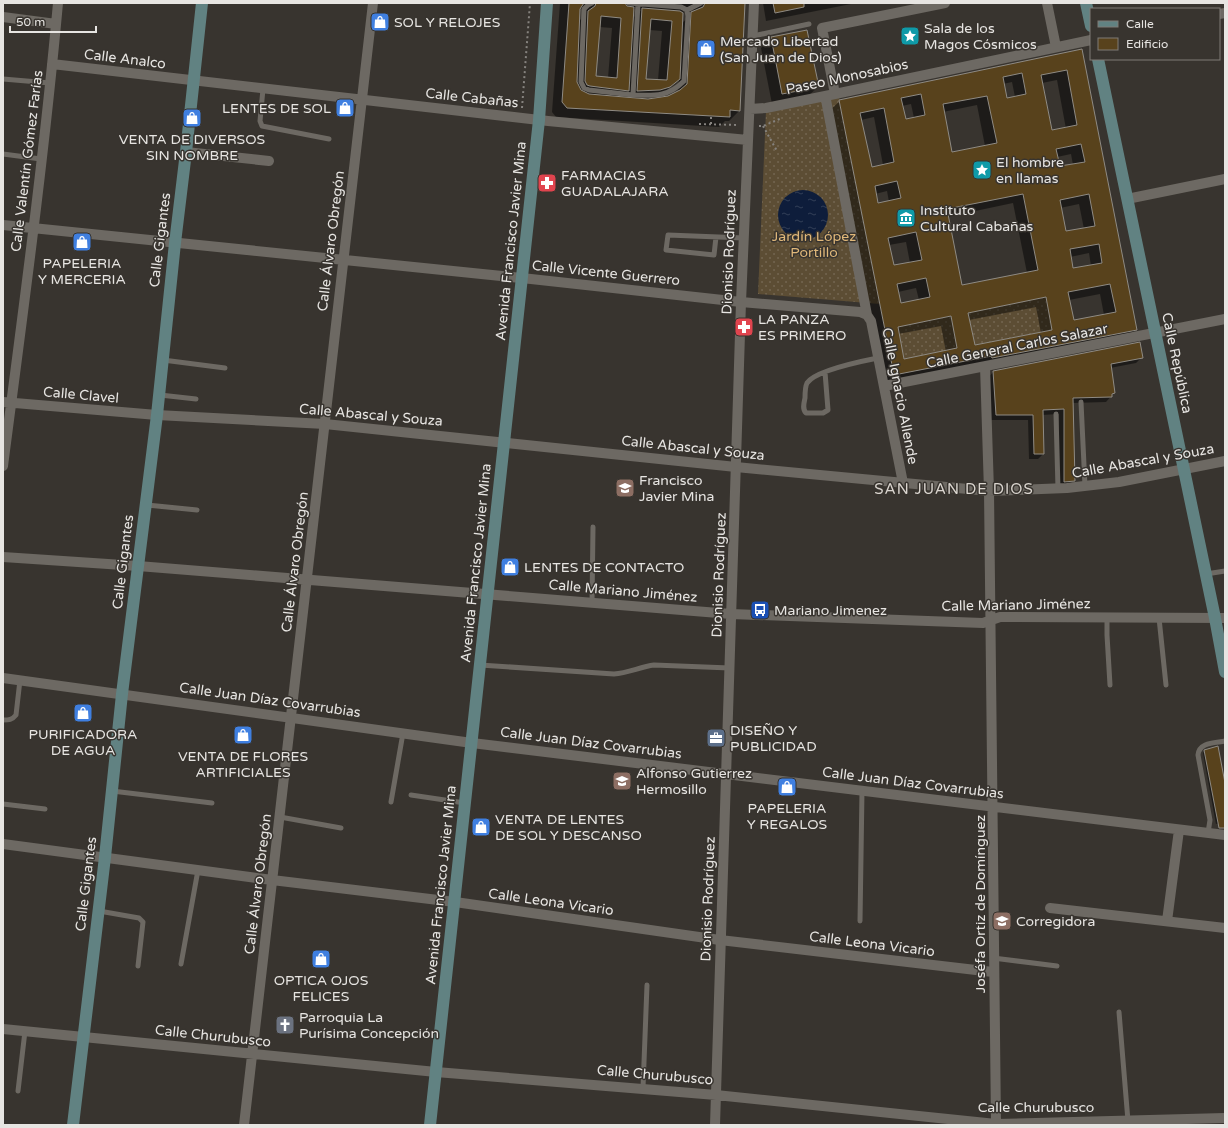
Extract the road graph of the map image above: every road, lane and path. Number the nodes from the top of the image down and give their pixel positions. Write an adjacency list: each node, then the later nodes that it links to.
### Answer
1 (58, 3): 18 (street, Calle Valentín Gómez Farías)
2 (202, 3): 27 (main road, Calle Gigantes)
3 (373, 3): 33 (street, Calle Álvaro Obregón)
4 (530, 3): 36 (path)
5 (547, 3): 38 (main road, Avenida Francisco Javier Mina)
6 (592, 3): 31 (lane)
7 (629, 3): 8 (lane)
8 (638, 3): 15 (lane); 31 (lane)
9 (701, 3): 15 (lane)
10 (748, 3): 23 (lane)
11 (754, 3): 20 (street, Dionisio Rodríguez)
12 (945, 3): 30 (street)
13 (1047, 3): 22 (street)
14 (1086, 3): 17 (main road)
15 (687, 10): 31 (lane)
16 (3, 17): 18 (street)
17 (1090, 21)
18 (56, 24): 25 (street, Calle Valentín Gómez Farías)
19 (809, 24): 20 (lane)
20 (753, 36): 23 (street, Dionisio Rodríguez)
21 (1090, 40): 22 (street, Paseo Monosabios)
22 (1056, 47): 30 (street, Paseo Monosabios)
23 (752, 55): 34 (street, Dionisio Rodríguez)
24 (1098, 60): 48 (main road, Calle República)
25 (52, 64): 27 (street, Calle Analco); 28 (street, Calle Valentín Gómez Farías)
26 (3, 79): 28 (lane)
27 (194, 81): 29 (street, Calle Cabañas); 43 (main road, Calle Gigantes)
28 (50, 83): 45 (street, Calle Valentín Gómez Farías)
29 (263, 89): 33 (street, Calle Cabañas); 40 (lane)
30 (836, 94): 32 (street, Paseo Monosabios)
31 (633, 95)
32 (823, 98): 34 (street, Paseo Monosabios); 57 (street, Calle Ignacio Allende)
33 (362, 100): 36 (street, Calle Cabañas); 54 (street, Calle Álvaro Obregón)
34 (750, 109): 41 (street, Dionisio Rodríguez)
35 (711, 116): 39 (path)
36 (521, 118): 38 (street, Calle Cabañas)
37 (782, 118): 42 (path)
38 (539, 120): 41 (street, Calle Cabañas); 55 (main road, Avenida Francisco Javier Mina)
39 (711, 124)
40 (329, 139)
41 (748, 140): 52 (street, Dionisio Rodríguez)
42 (777, 151)
43 (186, 152): 46 (street); 53 (main road, Calle Gigantes)
44 (3, 154): 45 (lane)
45 (41, 159): 50 (street, Calle Valentín Gómez Farías)
46 (269, 161)
47 (1225, 178): 48 (street)
48 (1127, 199): 59 (main road, Calle República)
49 (3, 225): 50 (street, Calle Vicente Guerrero)
50 (33, 228): 53 (street, Calle Vicente Guerrero); 69 (street, Calle Valentín Gómez Farías)
51 (716, 237): 51 (lane); 52 (lane)
52 (744, 238): 56 (street, Dionisio Rodríguez)
53 (175, 243): 54 (street, Calle Vicente Guerrero); 61 (main road, Calle Gigantes)
54 (343, 261): 55 (street, Calle Vicente Guerrero); 72 (street, Calle Álvaro Obregón)
55 (523, 278): 56 (street, Calle Vicente Guerrero); 73 (main road, Avenida Francisco Javier Mina)
56 (741, 302): 57 (street, Calle Vicente Guerrero); 76 (street, Dionisio Rodríguez)
57 (867, 315): 60 (street, Calle Ignacio Allende)
58 (1225, 320): 59 (street, Calle General Carlos Salazar)
59 (1155, 333): 62 (street, Calle General Carlos Salazar); 77 (main road, Calle República)
60 (878, 358): 64 (lane); 65 (street, Calle Ignacio Allende)
61 (162, 360): 63 (lane); 66 (main road, Calle Gigantes)
62 (985, 366): 65 (street, Calle General Carlos Salazar); 81 (street, Joséfa Ortiz de Domínguez)
63 (224, 368)
64 (825, 372): 64 (lane)
65 (884, 386): 78 (street, Calle Ignacio Allende)
66 (159, 395): 67 (lane); 71 (main road, Calle Gigantes)
67 (196, 399)
68 (1081, 402): 79 (lane)
69 (7, 403): 71 (street, Calle Clavel); 75 (street, Calle Valentín Gómez Farías)
70 (1056, 414): 80 (lane)
71 (157, 415): 72 (street, Calle Abascal y Souza); 82 (main road, Calle Gigantes)
72 (324, 424): 73 (street, Calle Abascal y Souza); 89 (street, Calle Álvaro Obregón)
73 (505, 442): 76 (street, Calle Abascal y Souza); 90 (main road, Avenida Francisco Javier Mina)
74 (1225, 461): 77 (street, Calle Abascal y Souza)
75 (3, 466)
76 (736, 467): 78 (street, Calle Abascal y Souza); 92 (street, Dionisio Rodríguez)
77 (1183, 470): 79 (street, Calle Abascal y Souza); 88 (main road, Calle República)
78 (903, 483): 81 (street, Calle Abascal y Souza)
79 (1085, 486): 80 (street, Calle Abascal y Souza)
80 (1058, 489): 81 (street, Calle Abascal y Souza)
81 (989, 491): 96 (street, Joséfa Ortiz de Domínguez)
82 (146, 505): 83 (lane); 86 (main road, Calle Gigantes)
83 (197, 510)
84 (593, 526): 91 (lane)
85 (3, 557): 86 (street, Calle Mariano Jiménez)
86 (138, 566): 89 (street, Calle Mariano Jiménez); 104 (main road, Calle Gigantes)
87 (1225, 571): 88 (lane)
88 (1205, 574): 95 (main road, Calle República)
89 (307, 580): 90 (street, Calle Mariano Jiménez); 105 (street, Calle Álvaro Obregón)
90 (488, 594): 91 (street, Calle Mariano Jiménez); 97 (main road, Avenida Francisco Javier Mina)
91 (592, 603): 92 (street, Calle Mariano Jiménez)
92 (731, 614): 96 (street, Calle Mariano Jiménez); 98 (street, Dionisio Rodríguez)
93 (1107, 618): 94 (street, Calle Mariano Jiménez); 96 (street, Calle Mariano Jiménez); 102 (lane)
94 (1159, 618): 95 (street, Calle Mariano Jiménez); 103 (lane)
95 (1220, 618): 99 (main road, Calle República)
96 (991, 620): 118 (street, Joséfa Ortiz de Domínguez)
97 (480, 665): 98 (lane); 109 (main road, Avenida Francisco Javier Mina)
98 (730, 668): 110 (street, Dionisio Rodríguez)
99 (1225, 672)
100 (3, 678): 101 (street, Calle Juan Díaz Covarrubias)
101 (20, 680): 104 (street, Calle Juan Díaz Covarrubias); 106 (lane)
102 (1110, 685)
103 (1166, 685)
104 (122, 694): 105 (street, Calle Juan Díaz Covarrubias); 111 (main road, Calle Gigantes)
105 (291, 717): 107 (street, Calle Juan Díaz Covarrubias); 120 (street, Calle Álvaro Obregón)
106 (3, 720)
107 (403, 733): 109 (street, Calle Juan Díaz Covarrubias); 115 (lane)
108 (1225, 742): 123 (lane)
109 (472, 743): 110 (street, Calle Juan Díaz Covarrubias); 116 (main road, Avenida Francisco Javier Mina)
110 (726, 774): 112 (street, Calle Juan Díaz Covarrubias); 135 (street, Dionisio Rodríguez)
111 (112, 791): 114 (lane); 126 (main road, Calle Gigantes)
112 (862, 791): 118 (street, Calle Juan Díaz Covarrubias); 132 (lane)
113 (411, 795): 116 (lane)
114 (212, 802)
115 (391, 802)
116 (465, 803): 129 (main road, Avenida Francisco Javier Mina)
117 (3, 804): 119 (lane)
118 (993, 807): 122 (street, Calle Juan Díaz Covarrubias); 136 (street, Joséfa Ortiz de Domínguez)
119 (45, 808)
120 (280, 817): 121 (lane); 128 (street, Calle Álvaro Obregón)
121 (341, 828)
122 (1179, 830): 123 (street, Calle Juan Díaz Covarrubias); 133 (street)
123 (1208, 833): 124 (street, Calle Juan Díaz Covarrubias)
124 (1225, 835)
125 (3, 844): 126 (street, Calle Leona Vicario)
126 (105, 857): 127 (street, Calle Leona Vicario); 131 (main road, Calle Gigantes)
127 (198, 870): 128 (street, Calle Leona Vicario); 137 (lane)
128 (272, 880): 129 (street, Calle Leona Vicario); 146 (street, Calle Álvaro Obregón)
129 (455, 902): 135 (street, Calle Leona Vicario); 147 (main road, Avenida Francisco Javier Mina)
130 (1050, 908): 133 (street)
131 (98, 910): 138 (lane); 145 (main road, Calle Gigantes)
132 (860, 921)
133 (1167, 922): 134 (street)
134 (1225, 928)
135 (720, 940): 140 (street, Calle Leona Vicario); 150 (street, Dionisio Rodríguez)
136 (993, 958): 139 (lane); 140 (street, Joséfa Ortiz de Domínguez)
137 (181, 964)
138 (138, 966)
139 (1057, 966)
140 (994, 972): 153 (street, Joséfa Ortiz de Domínguez)
141 (647, 985): 148 (lane)
142 (1119, 1012): 152 (lane)
143 (3, 1029): 144 (street, Calle Churubusco)
144 (25, 1031): 145 (street, Calle Churubusco); 149 (lane)
145 (83, 1037): 146 (street, Calle Churubusco); 154 (main road, Calle Gigantes)
146 (252, 1054): 147 (street, Calle Churubusco); 155 (street, Calle Álvaro Obregón)
147 (436, 1072): 148 (street, Calle Churubusco); 156 (main road, Avenida Francisco Javier Mina)
148 (643, 1088): 150 (street, Calle Churubusco)
149 (18, 1091)
150 (716, 1094): 153 (street, Calle Churubusco); 157 (street, Dionisio Rodríguez)
151 (1225, 1118): 152 (street, Calle Churubusco)
152 (1128, 1121): 153 (street, Calle Churubusco)
153 (996, 1124)
154 (73, 1125)
155 (244, 1125)
156 (430, 1125)
157 (715, 1125)

